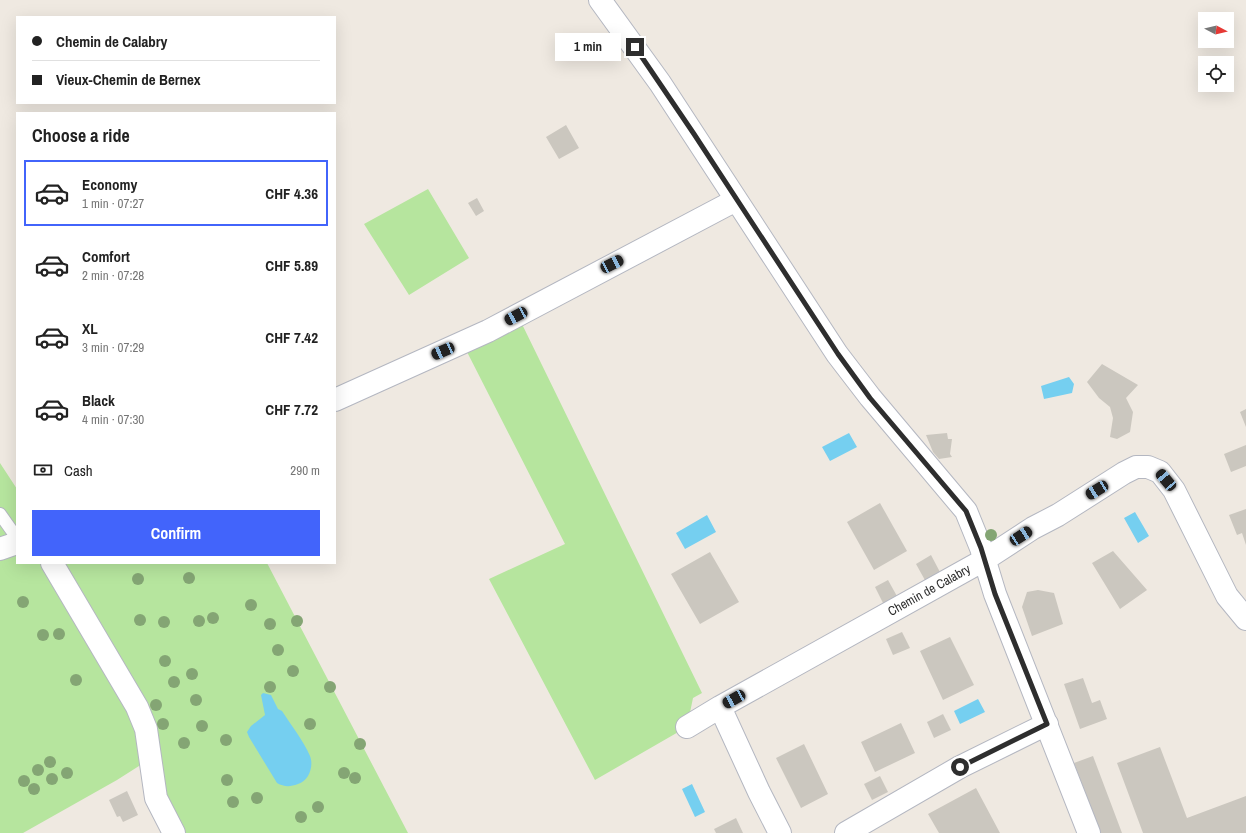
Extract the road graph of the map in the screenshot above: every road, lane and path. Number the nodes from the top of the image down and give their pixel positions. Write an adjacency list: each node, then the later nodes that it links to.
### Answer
1 (600, 0): 2 (street)
2 (736, 200): 3 (street); 8 (street)
3 (336, 400)
4 (0, 514): 5 (lane)
5 (16, 537)
6 (16, 543): 7 (street)
7 (0, 549)
8 (984, 560): 10 (street); 11 (street, Chemin de Calabry); 12 (street, Chemin de Calabry)
9 (53, 564): 14 (street)
10 (1246, 619)
11 (720, 707): 13 (street, Chemin de Calabry); 15 (street)
12 (1047, 724): 16 (street); 17 (street, Chemin de Calabry)
13 (687, 727)
14 (174, 833)
15 (780, 833)
16 (846, 833)
17 (1089, 833)

